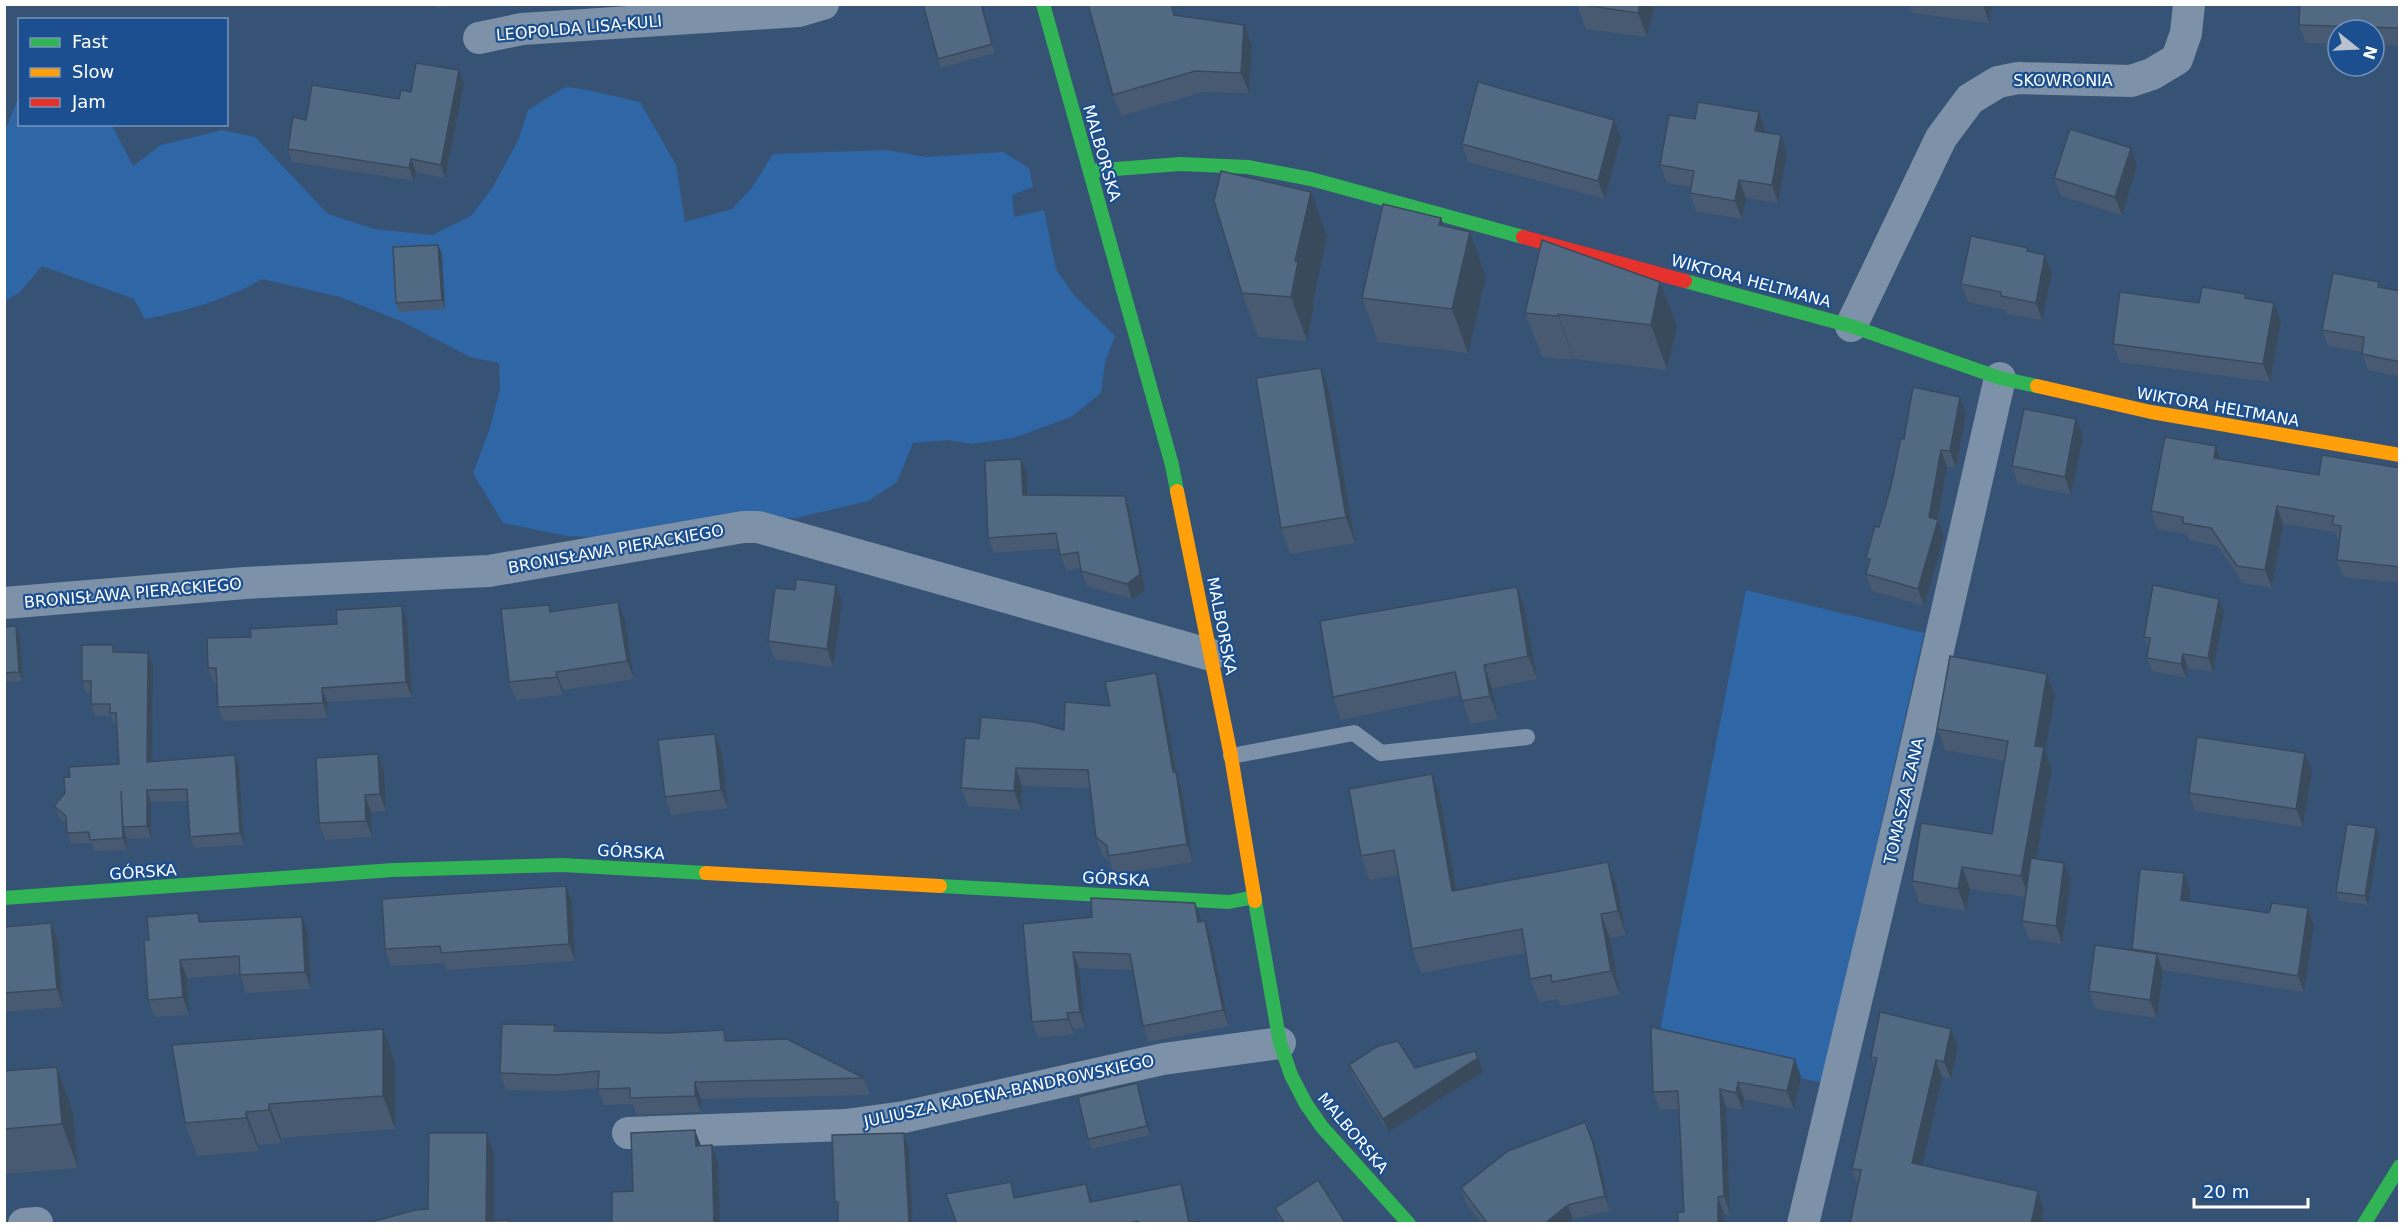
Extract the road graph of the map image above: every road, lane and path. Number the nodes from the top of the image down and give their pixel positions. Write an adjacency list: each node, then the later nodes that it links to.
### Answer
1 (823, 4): 4 (street, LEOPOLDA LISA-KULI)
2 (1043, 4): 5 (street, MALBORSKA)
3 (2190, 4): 6 (street, SKOWRONIA)
4 (479, 38)
5 (1090, 171): 6 (street, WIKTORA HELTMANA); 10 (street, MALBORSKA)
6 (1851, 326): 7 (street, WIKTORA HELTMANA)
7 (2000, 378): 8 (street, WIKTORA HELTMANA); 19 (street, TOMASZA ZANA)
8 (2400, 455)
9 (4, 603): 10 (street, BRONISŁAWA PIERACKIEGO)
10 (1211, 655): 12 (street, MALBORSKA)
11 (1527, 737): 12 (lane)
12 (1231, 756): 13 (street, MALBORSKA)
13 (1255, 897): 14 (street, GÓRSKA); 15 (street, MALBORSKA)
14 (4, 898)
15 (1280, 1042): 16 (street, JULIUSZA KADENA-BANDROWSKIEGO); 18 (street, MALBORSKA)
16 (628, 1133)
17 (2400, 1166): 20 (street)
18 (1409, 1224)
19 (1803, 1224)
20 (2364, 1224)

